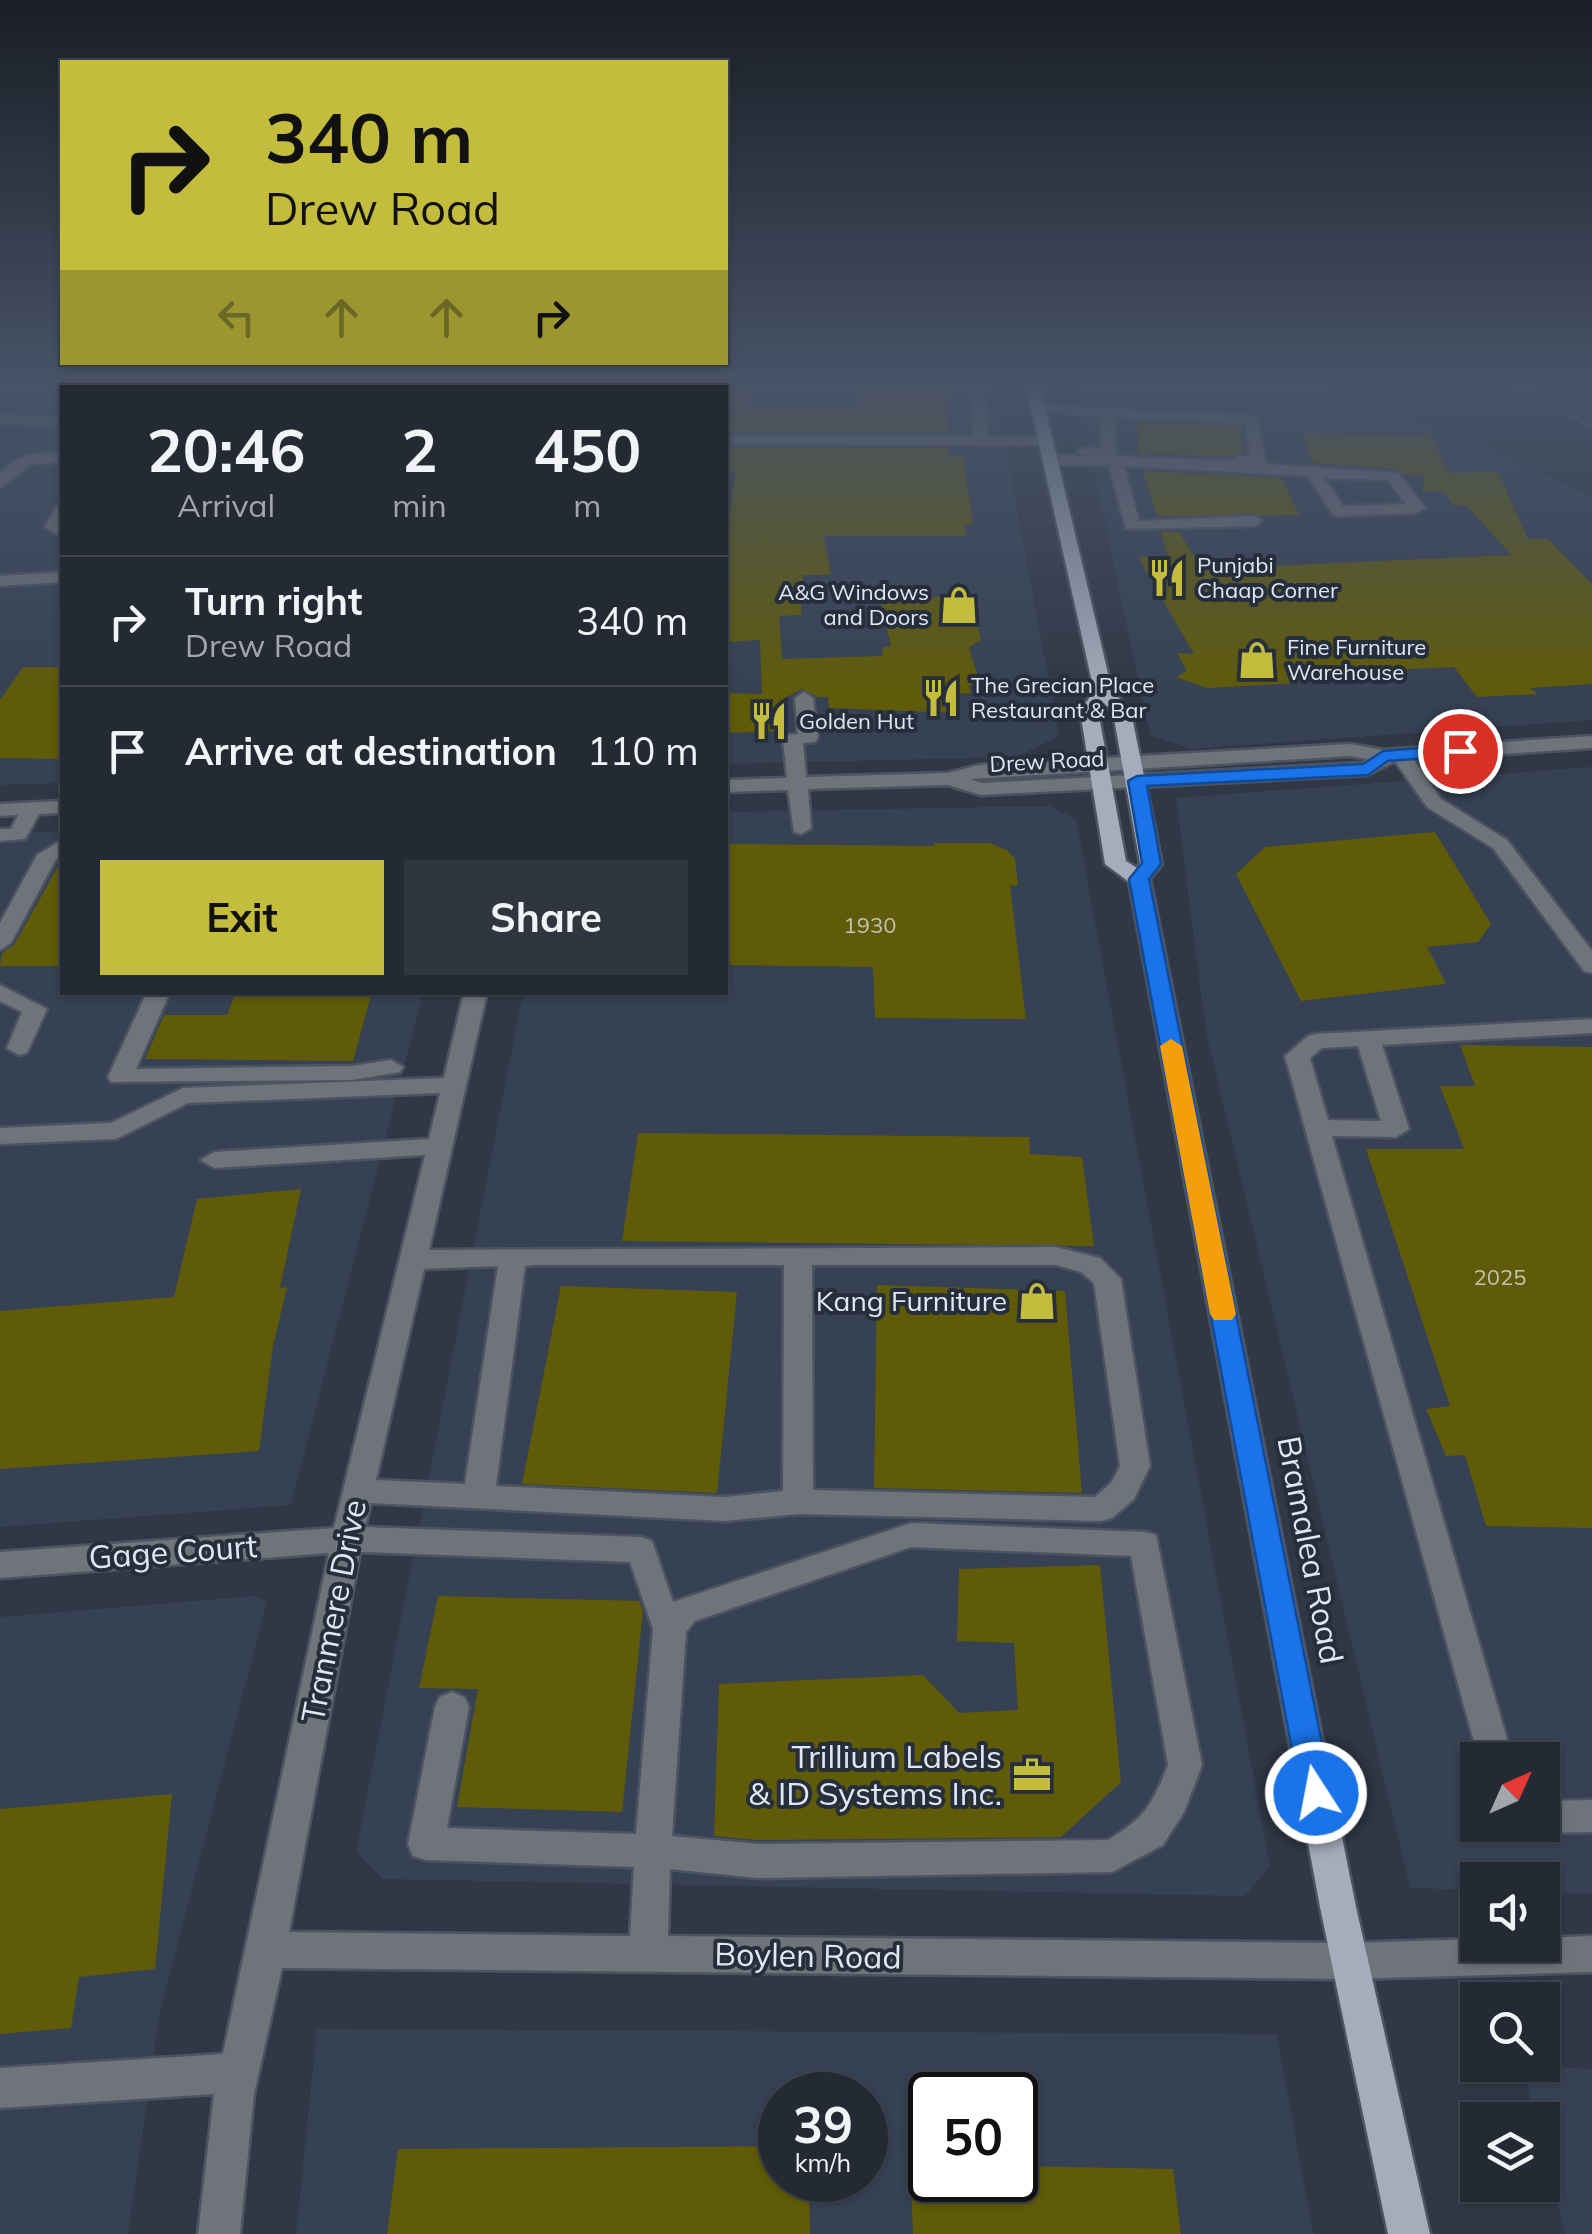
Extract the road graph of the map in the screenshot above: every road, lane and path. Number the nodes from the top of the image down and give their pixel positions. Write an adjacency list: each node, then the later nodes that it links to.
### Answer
1 (1057, 490): 8 (main road, Bramalea Road)
2 (1122, 490): 5 (street)
3 (1325, 490): 4 (street)
4 (1404, 490)
5 (1254, 521)
6 (60, 577): 7 (street)
7 (0, 581)
8 (1103, 691): 12 (main road, Bramalea Road); 13 (main road, Bramalea Road)
9 (804, 698): 14 (street)
10 (1592, 742): 11 (street, Drew Road)
11 (1392, 755): 12 (street, Drew Road); 24 (street)
12 (1135, 772): 13 (street, Drew Road); 22 (main road, Bramalea Road)
13 (1100, 774): 14 (street, Drew Road); 22 (main road, Bramalea Road)
14 (799, 784): 15 (street, Drew Road); 19 (street)
15 (728, 786)
16 (60, 807): 17 (street)
17 (31, 809): 18 (street); 20 (street)
18 (0, 810)
19 (801, 828)
20 (0, 835)
21 (60, 847): 23 (street)
22 (1139, 879): 54 (main road, Bramalea Road)
23 (0, 944)
24 (1592, 966)
25 (0, 992): 30 (street)
26 (157, 995): 31 (street)
27 (475, 995): 32 (street, Tranmere Drive)
28 (1592, 1026): 29 (street)
29 (1368, 1039): 33 (street); 33 (street)
30 (19, 1048)
31 (392, 1068)
32 (454, 1085): 34 (street); 35 (street, Tranmere Drive)
33 (1320, 1128): 47 (street)
34 (0, 1136)
35 (440, 1146): 36 (street); 39 (street, Tranmere Drive)
36 (214, 1160)
37 (798, 1256): 38 (street); 42 (street); 42 (street)
38 (513, 1257): 39 (street); 41 (street)
39 (413, 1260): 40 (street, Tranmere Drive)
40 (358, 1491): 41 (street); 43 (street, Tranmere Drive)
41 (479, 1494): 42 (street)
42 (798, 1502)
43 (347, 1539): 44 (street, Gage Court); 45 (street, Gage Court); 51 (street, Tranmere Drive)
44 (0, 1565)
45 (670, 1627): 50 (street); 50 (street)
46 (452, 1707): 50 (street)
47 (1491, 1742)
48 (1560, 1816): 49 (street)
49 (1592, 1816)
50 (652, 1851): 52 (street)
51 (268, 1950): 52 (street, Boylen Road); 55 (street, Tranmere Drive)
52 (648, 1954): 54 (street, Boylen Road)
53 (1592, 1954): 54 (street, Boylen Road)
54 (1349, 1961): 58 (main road, Bramalea Road)
55 (239, 2073): 56 (street); 57 (street, Tranmere Drive)
56 (0, 2088)
57 (219, 2234)
58 (1409, 2234)

